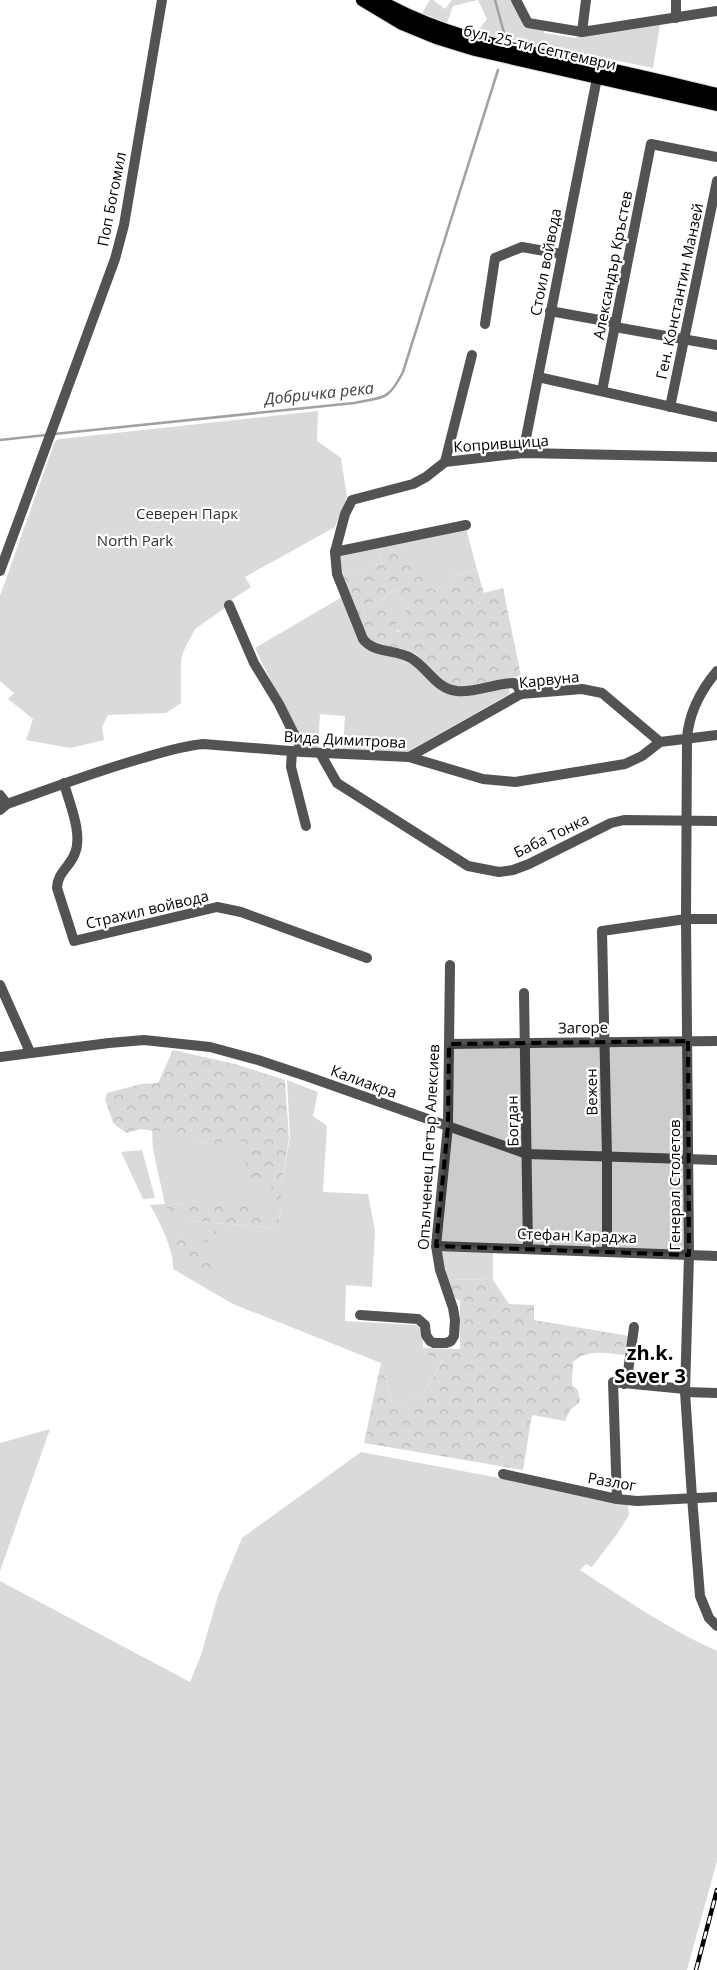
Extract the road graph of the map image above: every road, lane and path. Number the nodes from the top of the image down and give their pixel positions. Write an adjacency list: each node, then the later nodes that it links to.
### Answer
1 (162, 0): 31 (street, Поп Богомил)
2 (362, 0): 10 (main road, бул. 25-ти Септември)
3 (379, 0): 11 (main road, бул. 25-ти Септември)
4 (516, 0): 9 (street)
5 (586, 0): 9 (street)
6 (676, 0): 8 (street)
7 (717, 10): 8 (street)
8 (676, 18): 9 (street)
9 (582, 32)
10 (596, 78): 12 (main road, бул. 25-ти Септември); 15 (street, Стоил войвода)
11 (717, 94)
12 (717, 105)
13 (717, 157): 18 (street, Александър Кръстев)
14 (717, 181): 19 (street, Ген. Константин Манзей)
15 (561, 254): 16 (street, Стоил войвода); 17 (street)
16 (550, 310): 18 (street); 22 (street, Стоил войвода)
17 (485, 324)
18 (615, 325): 19 (street); 23 (street, Александър Кръстев)
19 (684, 339): 20 (street); 24 (street, Ген. Константин Манзей)
20 (717, 345)
21 (472, 355): 28 (street)
22 (538, 377): 23 (street); 26 (street, Стоил войвода)
23 (602, 391): 24 (street)
24 (670, 406): 25 (street)
25 (717, 417)
26 (524, 453): 27 (street, Копривщица); 28 (street, Копривщица)
27 (717, 457)
28 (445, 462): 30 (street, Копривщица)
29 (466, 525): 30 (street)
30 (335, 552): 34 (street, Копривщица)
31 (0, 571)
32 (229, 605): 38 (street)
33 (717, 671): 36 (street, Генерал Столетов)
34 (521, 694): 37 (street, Карвуна); 40 (street, Карвуна)
35 (717, 735): 36 (street, Вида Димитрова)
36 (687, 738): 37 (street, Вида Димитрова); 44 (street, Генерал Столетов)
37 (660, 742): 40 (street, Вида Димитрова)
38 (298, 752): 39 (street, Вида Димитрова); 41 (street, Вида Димитрова); 46 (street)
39 (320, 753): 40 (street, Вида Димитрова); 44 (street, Баба Тонка)
40 (409, 757)
41 (64, 783): 43 (street, Вида Димитрова); 49 (street, Страхил войвода)
42 (0, 795): 43 (street)
43 (3, 807)
44 (687, 821): 45 (street, Баба Тонка); 47 (street, Генерал Столетов)
45 (717, 821)
46 (306, 826)
47 (686, 919): 48 (street); 53 (street, Генерал Столетов); 55 (street, Вежен)
48 (717, 919)
49 (367, 958)
50 (450, 965): 57 (street, Опълченец Петър Алексиев)
51 (0, 985): 58 (street)
52 (524, 993): 56 (street, Богдан)
53 (688, 1041): 54 (street, Загоре); 55 (street, Загоре); 63 (street, Генерал Столетов)
54 (717, 1041)
55 (605, 1042): 56 (street, Загоре); 62 (street, Вежен)
56 (526, 1043): 57 (street, Загоре); 61 (street, Богдан)
57 (449, 1044): 60 (street, Опълченец Петър Алексиев)
58 (30, 1052): 59 (street, Калиакра); 60 (street, Калиакра)
59 (0, 1057)
60 (448, 1126): 61 (street, Калиакра); 65 (street, Опълченец Петър Алексиев)
61 (528, 1154): 62 (street, Калиакра); 66 (street, Богдан)
62 (607, 1157): 63 (street, Калиакра); 67 (street, Вежен)
63 (689, 1159): 64 (street, Калиакра); 68 (street, Генерал Столетов)
64 (717, 1160)
65 (436, 1246): 66 (street, Стефан Караджа); 70 (street, Опълченец Петър Алексиев)
66 (528, 1248): 67 (street, Стефан Караджа)
67 (607, 1252): 68 (street, Стефан Караджа)
68 (689, 1255): 69 (street, Стефан Караджа); 73 (street, Генерал Столетов)
69 (717, 1256)
70 (360, 1315)
71 (634, 1327): 72 (street)
72 (624, 1384): 73 (street); 78 (street)
73 (685, 1390): 74 (street); 76 (street, Генерал Столетов)
74 (717, 1393)
75 (503, 1474): 78 (street, Разлог)
76 (692, 1497): 77 (street, Разлог); 78 (street, Разлог); 79 (street, Генерал Столетов)
77 (717, 1497)
78 (617, 1499)
79 (717, 1626)

